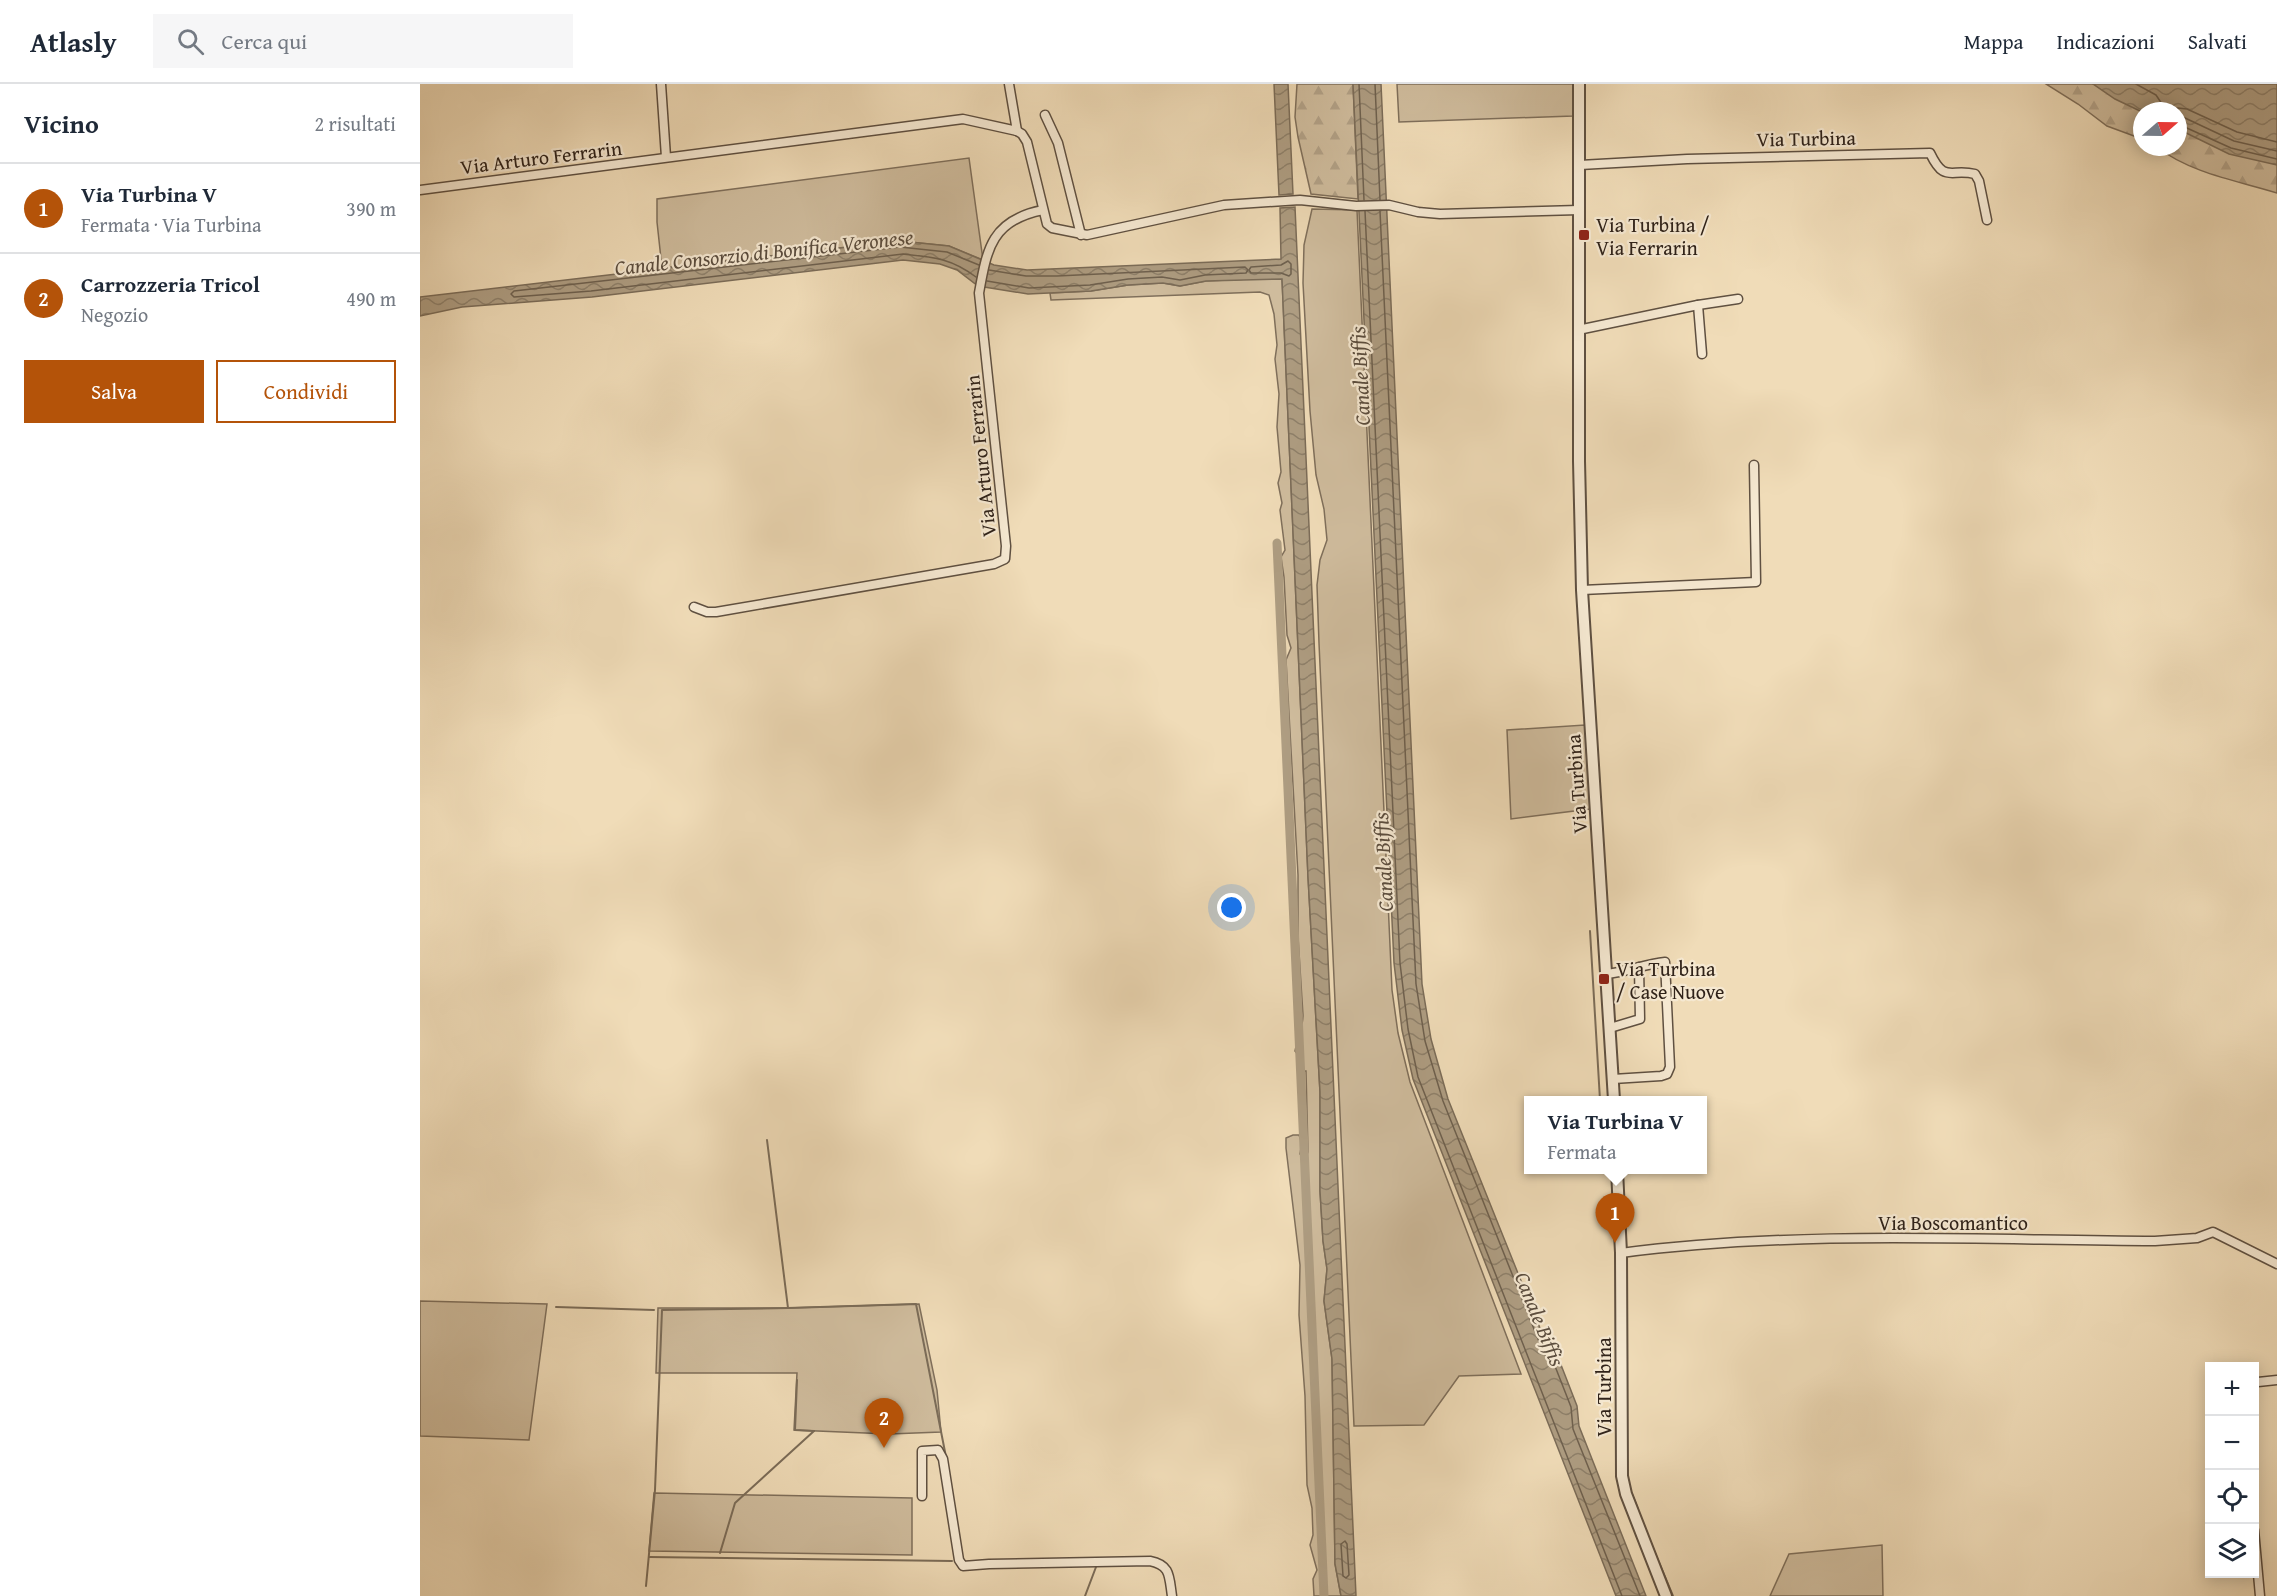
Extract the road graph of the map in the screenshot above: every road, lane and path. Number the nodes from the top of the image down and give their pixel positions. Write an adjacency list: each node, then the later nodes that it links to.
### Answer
1 (661, 84): 6 (street)
2 (1009, 84): 5 (street)
3 (1579, 84): 7 (street, Via Turbina)
4 (1044, 115): 12 (street)
5 (1017, 131): 6 (street, Via Arturo Ferrarin); 9 (street)
6 (666, 158): 8 (street, Via Arturo Ferrarin)
7 (1580, 165): 10 (street, Via Turbina); 11 (street, Via Turbina)
8 (420, 190)
9 (1043, 210): 12 (street); 19 (street, Via Arturo Ferrarin)
10 (1579, 210): 12 (street); 15 (street, Via Turbina)
11 (1987, 220)
12 (1081, 235)
13 (1738, 299): 14 (street)
14 (1698, 305): 15 (street); 16 (street)
15 (1578, 330): 18 (street, Via Turbina)
16 (1702, 354)
17 (1754, 465): 18 (street)
18 (1582, 590): 21 (street, Via Turbina)
19 (694, 607)
20 (1639, 967): 21 (street); 22 (street); 23 (street)
21 (1606, 975): 22 (street, Via Turbina)
22 (1610, 1028): 23 (street, Via Turbina)
23 (1613, 1079): 24 (street, Via Turbina)
24 (1614, 1096)
25 (1617, 1174): 26 (street, Via Turbina)
26 (1621, 1253): 27 (street, Via Boscomantico); 33 (street, Via Turbina)
27 (2277, 1264)
28 (2277, 1380): 29 (street)
29 (2259, 1382)
30 (922, 1496): 32 (street)
31 (2258, 1578): 34 (street)
32 (1172, 1596)
33 (1666, 1596)
34 (2260, 1596)

